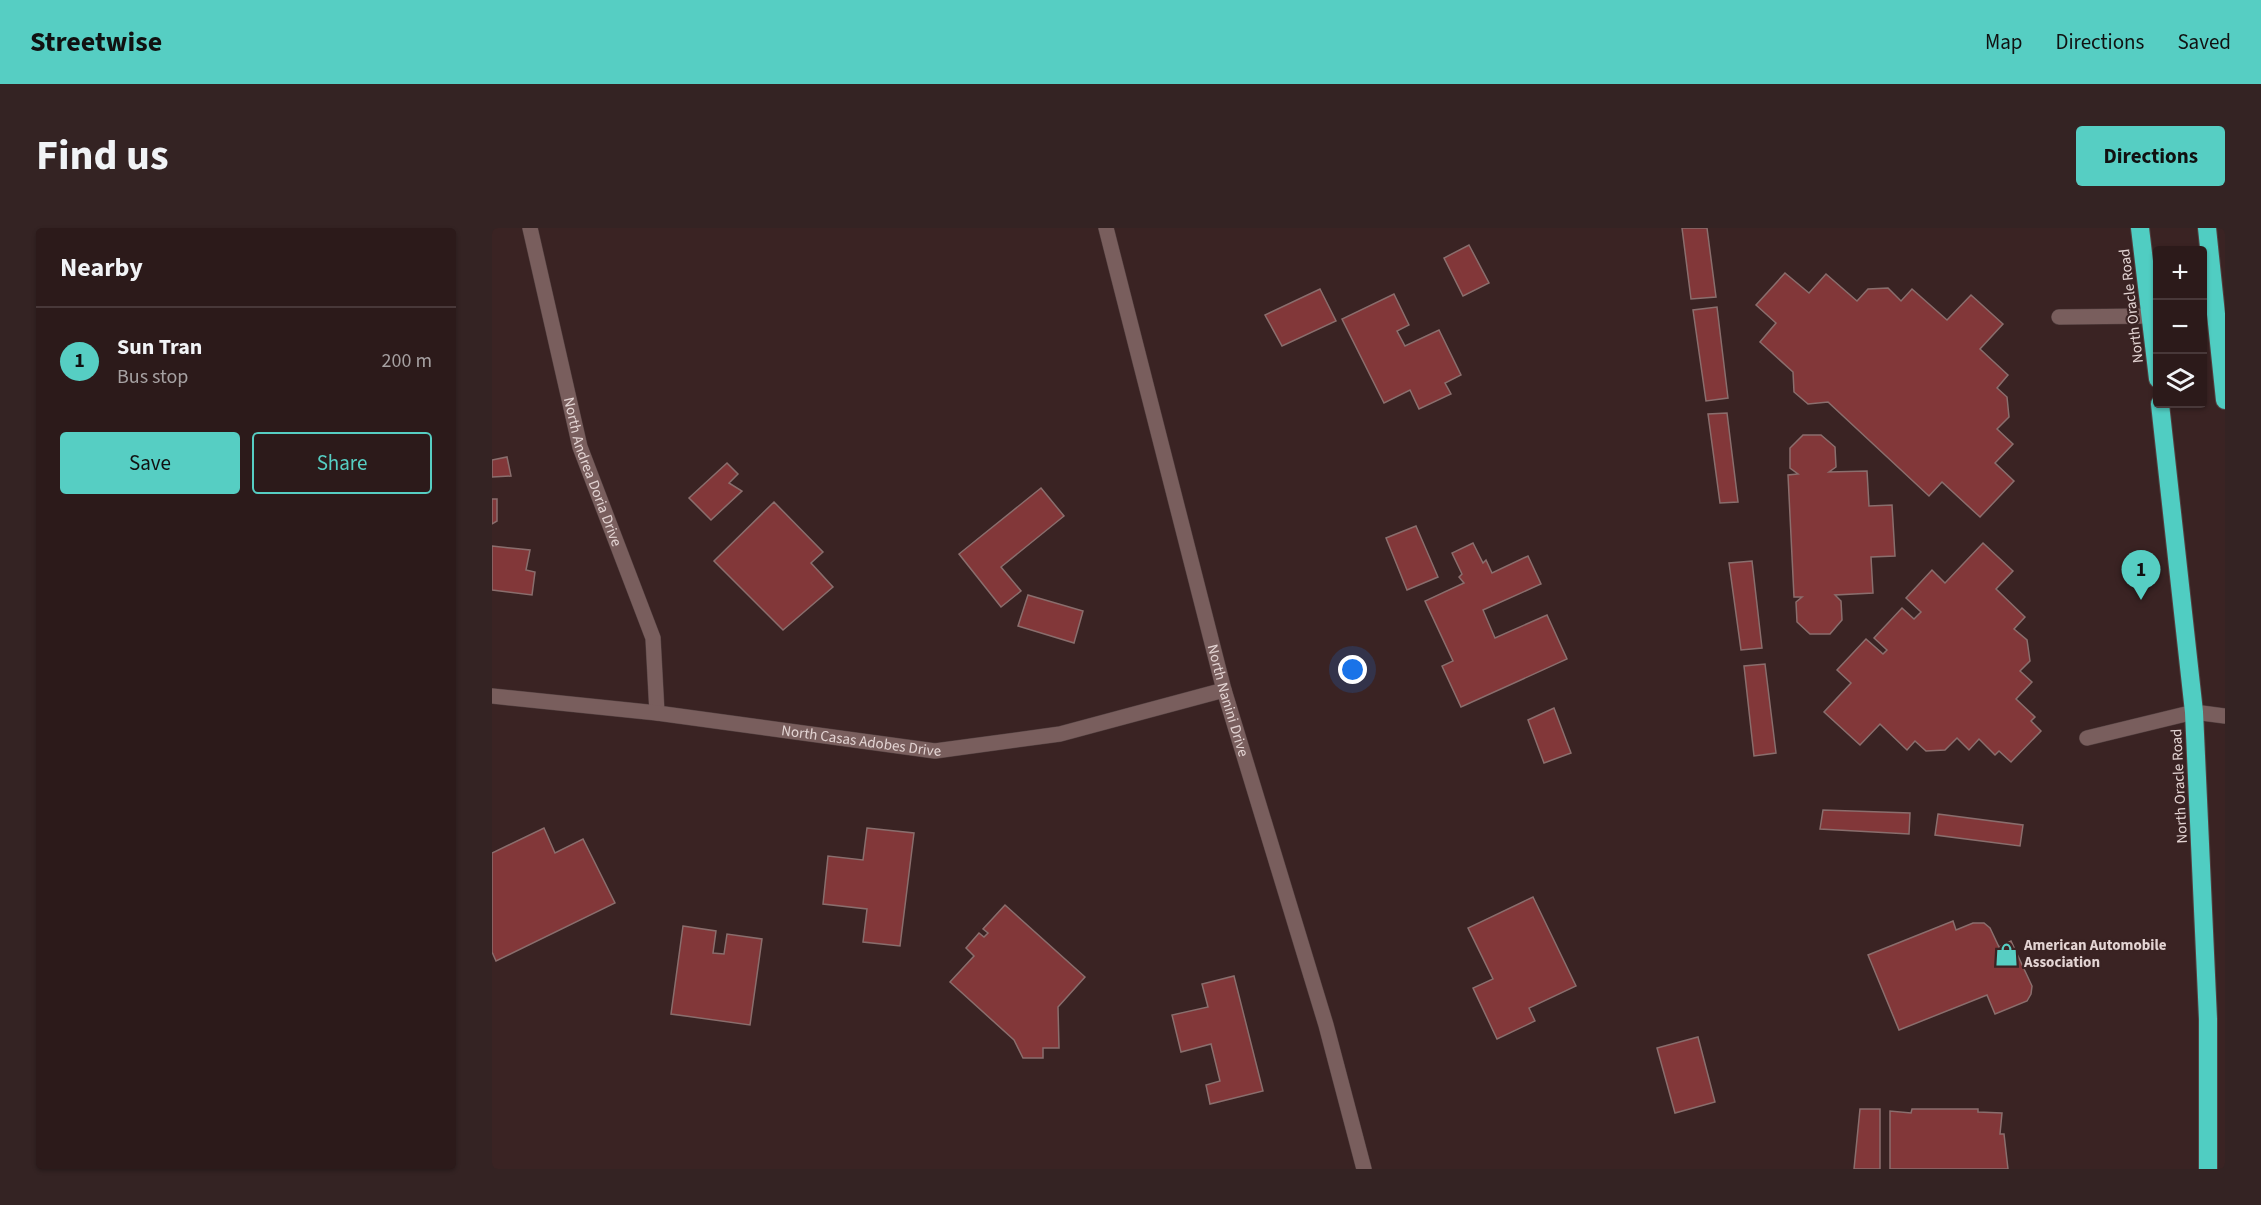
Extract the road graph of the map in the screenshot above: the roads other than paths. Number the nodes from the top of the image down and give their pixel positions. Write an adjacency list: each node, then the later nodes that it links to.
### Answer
1 (530, 228): 13 (street, North Andrea Doria Drive)
2 (1106, 228): 10 (street, North Nanini Drive)
3 (2140, 228): 5 (highway, North Oracle Road)
4 (2206, 228): 8 (highway)
5 (2150, 316): 6 (street); 7 (highway, North Oracle Road)
6 (2059, 317)
7 (2154, 354)
8 (2225, 400)
9 (2160, 408): 12 (highway, North Oracle Road)
10 (1224, 690): 13 (street, North Casas Adobes Drive); 16 (street, North Nanini Drive)
11 (492, 696): 13 (street, North Casas Adobes Drive)
12 (2194, 712): 14 (street); 15 (street); 17 (highway, North Oracle Road)
13 (657, 713)
14 (2225, 716)
15 (2087, 738)
16 (1364, 1169)
17 (2208, 1169)

